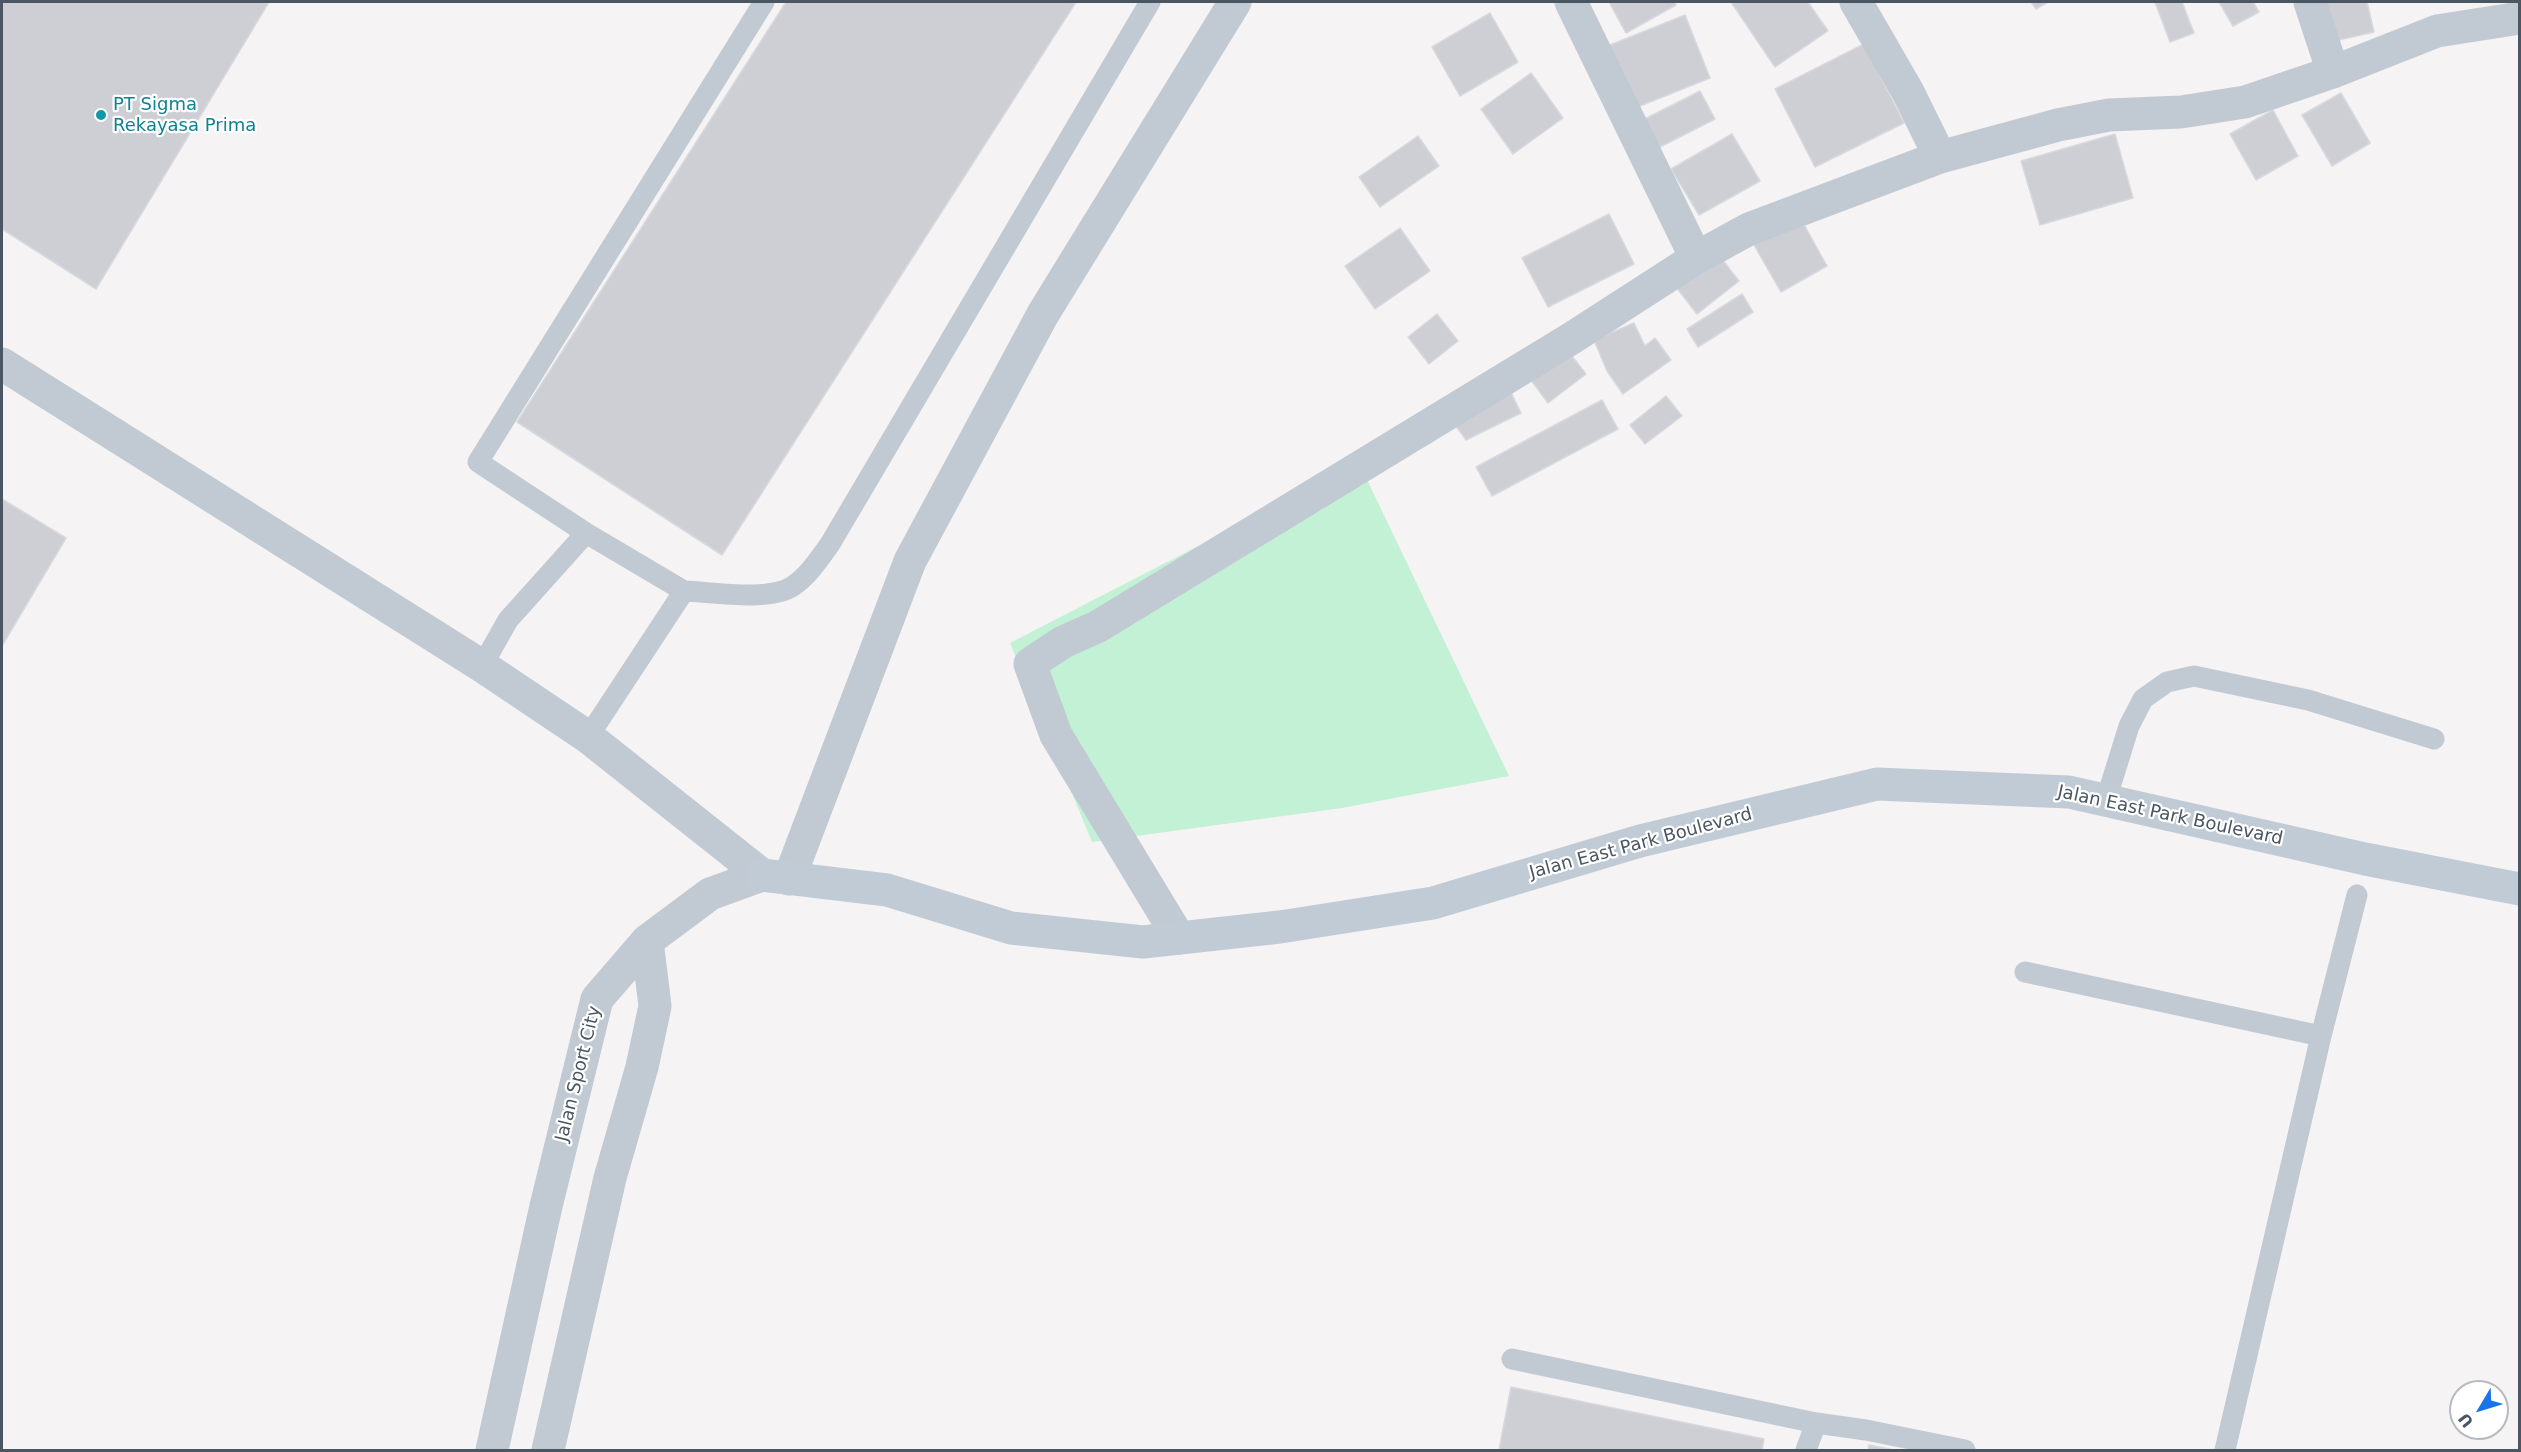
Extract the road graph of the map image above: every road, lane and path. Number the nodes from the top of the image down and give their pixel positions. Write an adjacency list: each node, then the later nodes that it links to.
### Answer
1 (764, 2): 12 (lane)
2 (1150, 2): 13 (lane)
3 (1235, 2): 18 (street)
4 (1571, 2): 10 (street)
5 (1856, 2): 9 (street)
6 (2310, 2): 8 (street)
7 (2520, 18): 8 (street)
8 (2333, 72): 9 (street)
9 (1940, 157): 10 (street)
10 (1696, 258): 21 (street)
11 (2, 364): 14 (street)
12 (586, 533): 13 (lane); 14 (lane)
13 (684, 591): 15 (lane)
14 (482, 666): 15 (street)
15 (588, 737): 18 (street)
16 (2434, 739): 17 (lane)
17 (2106, 800): 19 (main road, Jalan East Park Boulevard); 21 (main road, Jalan East Park Boulevard)
18 (775, 877): 21 (main road, Jalan East Park Boulevard); 22 (street, Jalan Sport City)
19 (2520, 889)
20 (2357, 895): 24 (lane)
21 (1179, 938)
22 (647, 942): 27 (street, Jalan Sport City); 28 (street)
23 (2025, 972): 24 (lane)
24 (2321, 1036): 31 (lane)
25 (1512, 1359): 26 (lane)
26 (1816, 1423): 29 (lane); 30 (lane)
27 (492, 1450)
28 (548, 1450)
29 (1806, 1450)
30 (1965, 1450)
31 (2225, 1450)

